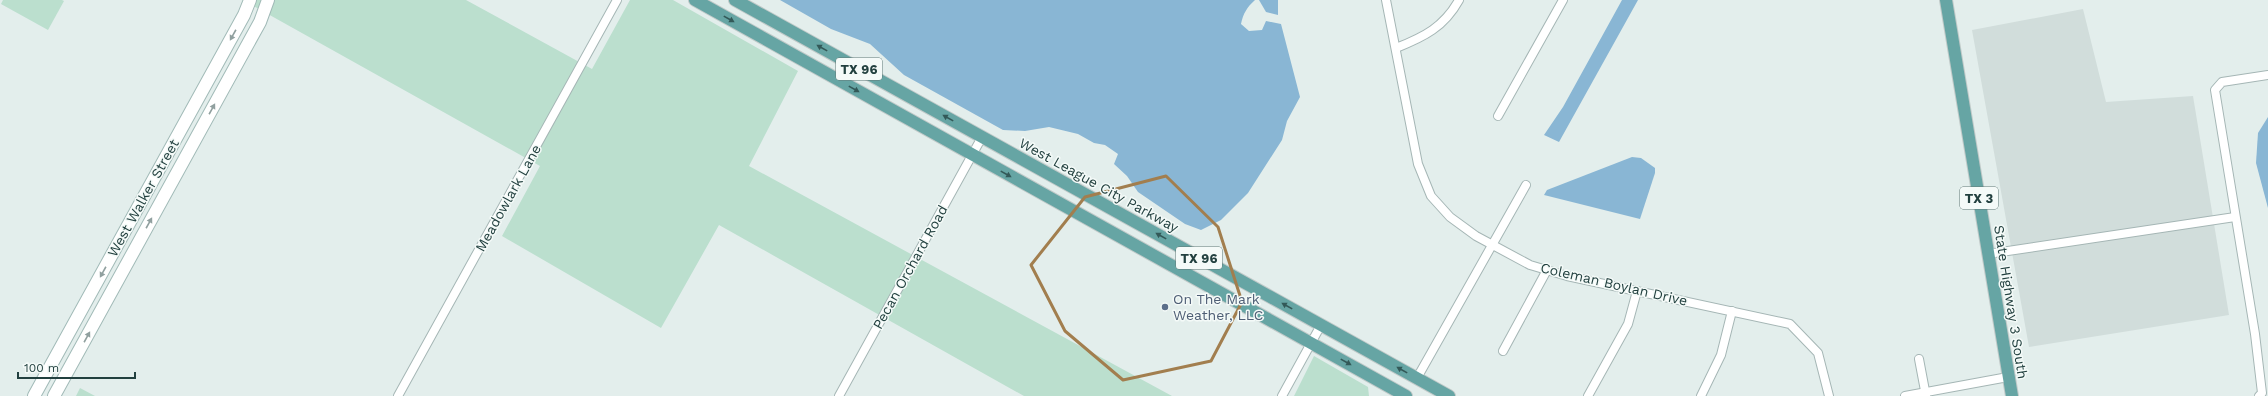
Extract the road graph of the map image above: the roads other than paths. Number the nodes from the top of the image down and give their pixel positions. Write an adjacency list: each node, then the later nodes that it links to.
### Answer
1 (250, 0): 30 (street, West Walker Street, one-way to 30)
2 (268, 0): 31 (street, West Walker Street, one-way to 2)
3 (617, 0): 32 (street, Meadowlark Lane)
4 (694, 0): 14 (main road, TX 96, one-way to 14)
5 (735, 0): 13 (main road, West League City Parkway / TX 96, one-way to 5)
6 (1386, 0): 10 (street, Coleman Boylan Drive)
7 (1459, 0): 10 (street)
8 (1563, 0): 12 (street)
9 (1946, 0): 18 (main road, State Highway 3 South / TX 3)
10 (1396, 48): 17 (street, Coleman Boylan Drive)
11 (2268, 75): 16 (street)
12 (1498, 116)
13 (982, 137): 14 (street, Pecan Orchard Road); 22 (main road, West League City Parkway / TX 96, one-way to 13)
14 (972, 155): 23 (main road, TX 96, one-way to 23); 33 (street, Pecan Orchard Road)
15 (1526, 185): 17 (street)
16 (2235, 217): 18 (street); 29 (street)
17 (1493, 245): 19 (street, Coleman Boylan Drive); 27 (street)
18 (1988, 254): 26 (main road, State Highway 3 South / TX 3)
19 (1547, 270): 20 (street, Coleman Boylan Drive); 24 (street)
20 (1637, 291): 21 (street, Coleman Boylan Drive); 37 (street)
21 (1732, 311): 38 (street); 39 (street, Coleman Boylan Drive)
22 (1321, 325): 23 (street); 27 (main road, West League City Parkway / TX 96, one-way to 22)
23 (1312, 343): 34 (street); 35 (main road, TX 96, one-way to 35)
24 (1503, 351)
25 (1919, 359): 28 (street)
26 (2008, 377): 28 (street); 41 (main road, State Highway 3 South / TX 3)
27 (1417, 378): 36 (main road, West League City Parkway / TX 96)
28 (1926, 394): 40 (street)
29 (2262, 395)
30 (34, 396)
31 (54, 396)
32 (398, 396)
33 (839, 396)
34 (1282, 396)
35 (1406, 396)
36 (1448, 396)
37 (1588, 396)
38 (1701, 396)
39 (1829, 396)
40 (1905, 396)
41 (2012, 396)

